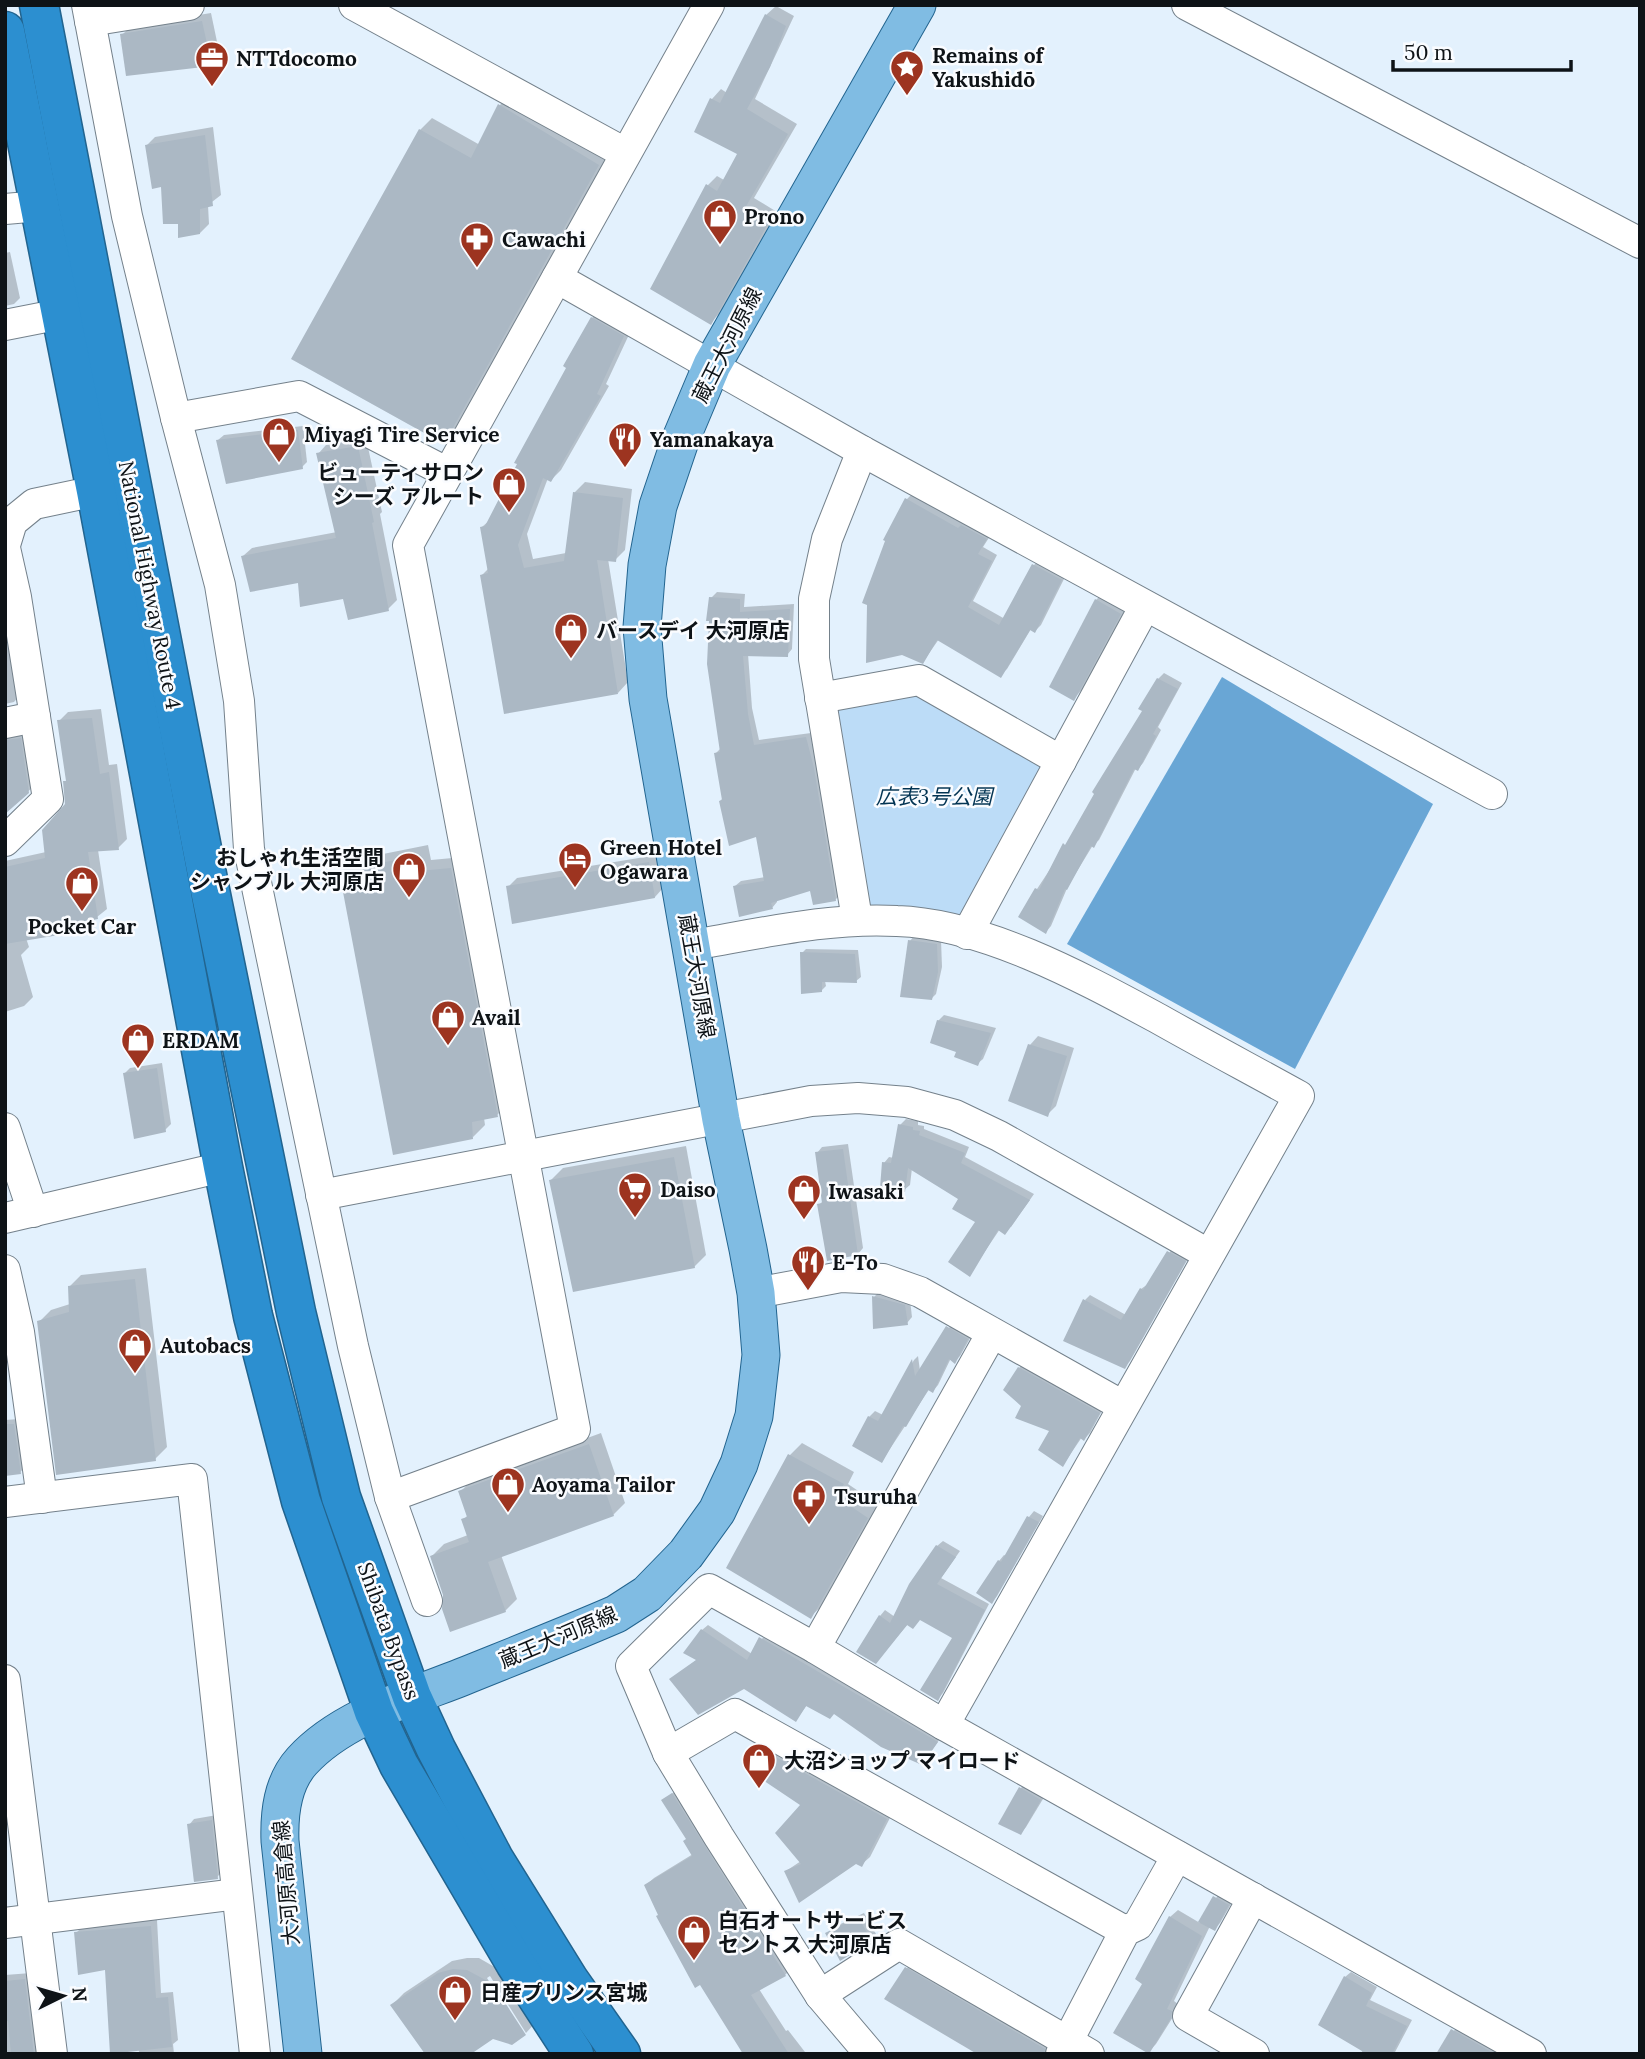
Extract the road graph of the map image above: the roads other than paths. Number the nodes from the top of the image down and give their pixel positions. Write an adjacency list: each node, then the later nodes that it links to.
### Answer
1 (39, 5): 35 (highway, National Highway Route 4)
2 (190, 5): 7 (street)
3 (354, 5): 9 (street)
4 (709, 5): 9 (street)
5 (917, 5): 15 (main road, 蔵王大河原線)
6 (1187, 5): 11 (street)
7 (89, 13): 16 (street)
8 (5, 31): 10 (highway, National Highway Route 4)
9 (625, 153): 12 (street)
10 (23, 208): 13 (highway, National Highway Route 4)
11 (1640, 243)
12 (557, 278): 15 (street); 18 (street)
13 (61, 314): 14 (street); 19 (highway, National Highway Route 4)
14 (5, 325)
15 (712, 365): 17 (street); 31 (main road, 蔵王大河原線)
16 (176, 418): 18 (street); 37 (street)
17 (862, 451): 22 (street); 23 (street)
18 (448, 473): 34 (street)
19 (96, 491): 20 (street); 36 (highway, National Highway Route 4)
20 (5, 547): 21 (street)
21 (10, 600): 24 (street)
22 (1144, 606): 26 (street); 27 (street)
23 (820, 698): 26 (street); 29 (street)
24 (35, 717): 25 (street); 28 (street)
25 (5, 723)
26 (1060, 761): 30 (street)
27 (1492, 794)
28 (5, 841)
29 (857, 919): 30 (street); 31 (street)
30 (967, 934): 39 (street)
31 (692, 945): 32 (main road, 蔵王大河原線)
32 (721, 1120): 34 (street); 39 (street); 41 (main road, 蔵王大河原線)
33 (5, 1128): 38 (street)
34 (523, 1156): 37 (street); 45 (street)
35 (265, 1164): 51 (highway, Shibata Bypass)
36 (223, 1167): 38 (street); 52 (highway, Shibata Bypass)
37 (321, 1195): 45 (street)
38 (19, 1215)
39 (1208, 1254): 44 (street)
40 (5, 1270): 42 (street)
41 (756, 1293): 43 (street); 51 (main road, 蔵王大河原線)
42 (9, 1302): 46 (street)
43 (992, 1333): 44 (street); 49 (street)
44 (1123, 1406): 54 (street)
45 (390, 1497): 48 (street)
46 (41, 1498): 47 (street); 57 (street)
47 (5, 1502)
48 (427, 1601)
49 (815, 1648): 54 (street); 55 (street)
50 (5, 1680): 53 (street)
51 (412, 1696): 52 (main road, 大河原高倉線); 68 (highway, Shibata Bypass)
52 (374, 1712): 66 (main road, 大河原高倉線); 67 (highway, Shibata Bypass)
53 (7, 1714): 59 (street)
54 (944, 1725): 56 (street)
55 (668, 1752): 61 (street); 62 (street)
56 (1177, 1856): 58 (street); 61 (street)
57 (237, 1894): 59 (street); 65 (street)
58 (1253, 1898): 70 (street); 71 (street)
59 (35, 1920): 60 (street); 64 (street)
60 (5, 1923)
61 (1125, 1931): 63 (street)
62 (820, 1996): 63 (street); 69 (street)
63 (1073, 2050)
64 (52, 2054)
65 (255, 2054)
66 (303, 2054)
67 (574, 2054)
68 (621, 2054)
69 (870, 2054)
70 (1254, 2054)
71 (1531, 2054)

